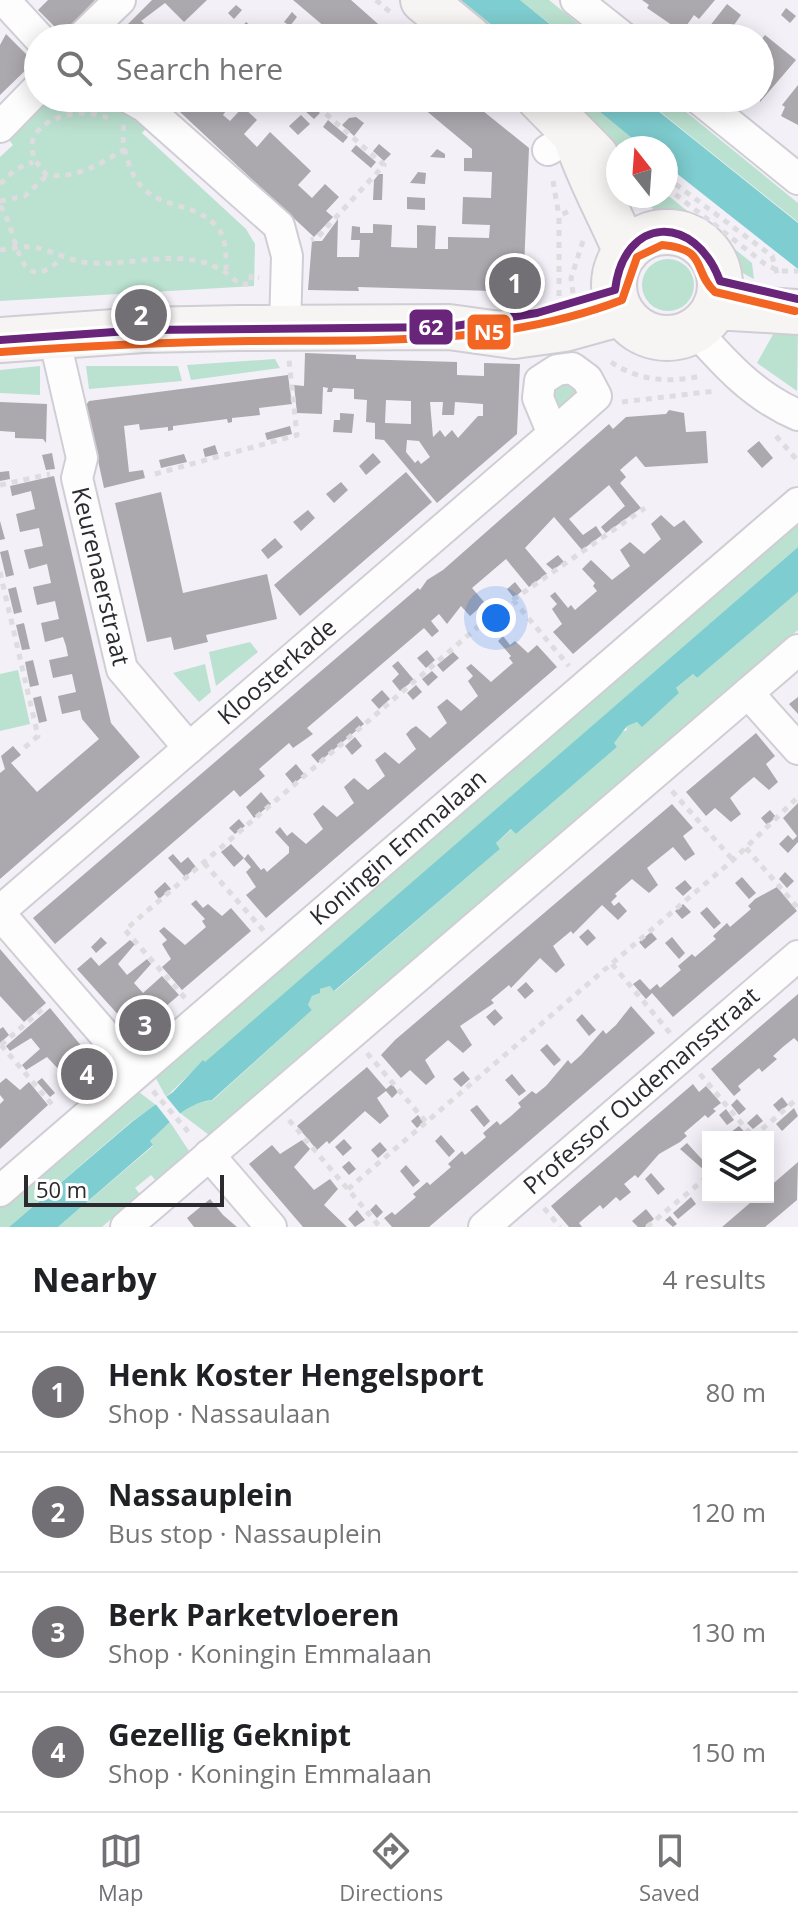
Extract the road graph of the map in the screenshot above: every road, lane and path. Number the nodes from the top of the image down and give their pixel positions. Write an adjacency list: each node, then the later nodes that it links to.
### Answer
1 (4, 0): 5 (street)
2 (120, 0): 6 (street)
3 (423, 0): 7 (street)
4 (576, 0): 8 (street)
5 (26, 24)
6 (95, 24)
7 (452, 24)
8 (606, 24)
9 (24, 102): 16 (street)
10 (82, 112): 19 (path)
11 (133, 112): 18 (path)
12 (134, 112): 28 (street)
13 (324, 112): 28 (path)
14 (546, 112): 17 (street)
15 (715, 112): 22 (street)
16 (0, 127)
17 (561, 142): 20 (street); 33 (street)
18 (125, 149): 21 (path); 32 (path)
19 (33, 162): 21 (path); 23 (path)
20 (606, 174)
21 (47, 175): 26 (path)
22 (798, 179)
23 (0, 184)
24 (678, 186): 34 (path)
25 (678, 197): 34 (path)
26 (0, 204): 29 (path)
27 (628, 208): 33 (street)
28 (285, 246): 35 (street)
29 (16, 248): 30 (path); 31 (path); 31 (path)
30 (0, 250)
31 (62, 258): 32 (path)
32 (226, 270): 35 (path)
33 (629, 272): 36 (street); 36 (street); 37 (street)
34 (787, 283): 36 (street)
35 (286, 284): 37 (street)
36 (710, 306): 42 (street)
37 (285, 328): 38 (street); 45 (path)
38 (54, 337): 39 (street); 44 (street, Keurenaerstraat)
39 (0, 340)
40 (631, 374): 41 (path)
41 (700, 376)
42 (798, 415)
43 (553, 434): 54 (street, Kloosterkade)
44 (79, 467): 46 (path); 54 (street, Keurenaerstraat)
45 (155, 474)
46 (0, 485)
47 (798, 503): 52 (street, Koningin Emmalaan)
48 (645, 508): 50 (path)
49 (0, 572): 55 (path)
50 (513, 600): 52 (path); 61 (path)
51 (798, 650): 53 (street)
52 (586, 686): 64 (street, Koningin Emmalaan)
53 (748, 693): 56 (street); 57 (street)
54 (189, 748): 63 (street, Kloosterkade)
55 (23, 749)
56 (798, 749)
57 (656, 772): 60 (path); 69 (street)
58 (798, 797): 59 (path)
59 (746, 848): 60 (path); 62 (path)
60 (733, 860): 66 (path)
61 (204, 863): 64 (path); 68 (path)
62 (798, 908)
63 (0, 912): 67 (street)
64 (280, 949): 68 (street, Koningin Emmalaan)
65 (798, 956): 71 (street, Professor Oudemansstraat)
66 (612, 964): 71 (path); 76 (path)
67 (64, 991): 70 (path); 72 (street)
68 (201, 1017): 72 (street, Koningin Emmalaan)
69 (351, 1034): 75 (street); 76 (path)
70 (0, 1046): 78 (path)
71 (685, 1054): 79 (path); 88 (street, Professor Oudemansstraat)
72 (137, 1072): 78 (street, Koningin Emmalaan)
73 (157, 1096): 77 (path)
74 (798, 1098): 80 (path)
75 (272, 1101): 81 (street); 83 (path)
76 (426, 1122): 83 (path)
77 (180, 1124)
78 (72, 1128): 84 (street, Koningin Emmalaan)
79 (748, 1131)
80 (760, 1131)
81 (209, 1155): 85 (street); 86 (street)
82 (702, 1181): 89 (path)
83 (348, 1189): 87 (path)
84 (0, 1191)
85 (126, 1227)
86 (271, 1227)
87 (380, 1227)
88 (484, 1227)
89 (647, 1227)

